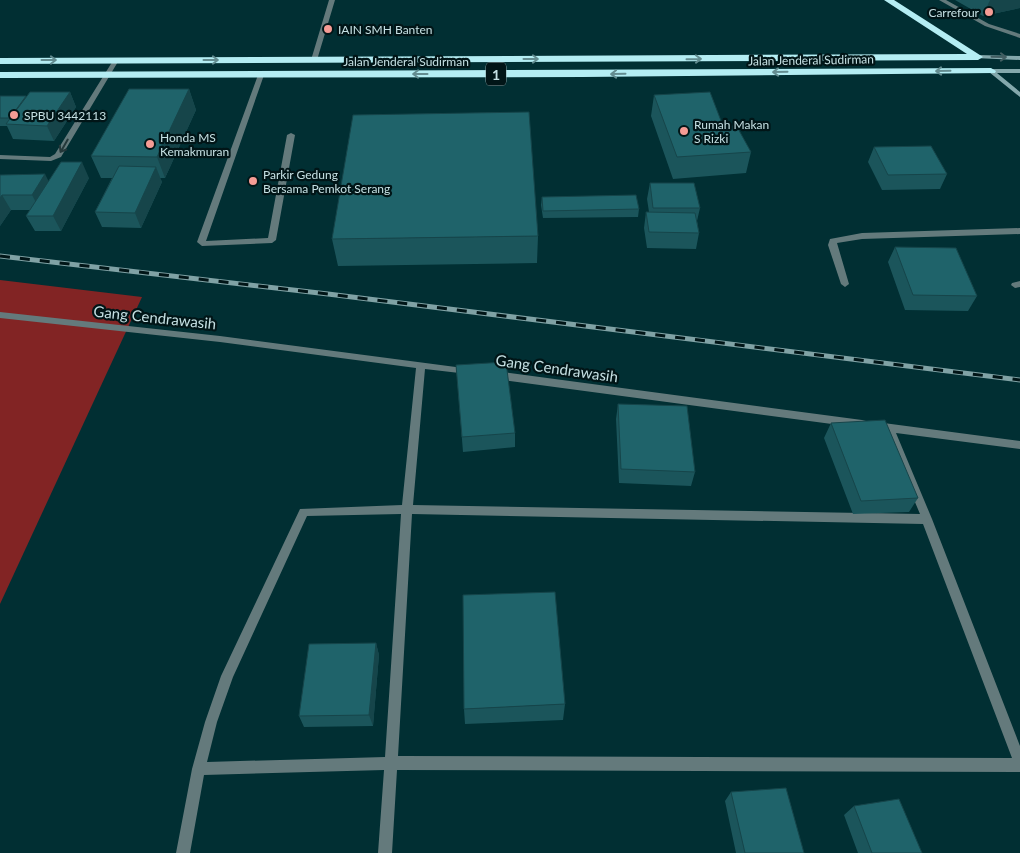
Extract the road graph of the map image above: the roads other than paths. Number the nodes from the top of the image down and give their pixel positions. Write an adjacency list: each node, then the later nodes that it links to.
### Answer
1 (332, 0): 9 (street)
2 (888, 0): 5 (highway)
3 (942, 0): 4 (street)
4 (1020, 36)
5 (977, 57): 6 (main road, one-way to 6); 9 (highway, Jalan Jenderal Sudirman / 1, one-way to 5); 10 (highway)
6 (1020, 58)
7 (0, 60): 8 (highway, Jalan Jenderal Sudirman / 1, one-way to 8)
8 (116, 60): 9 (highway, Jalan Jenderal Sudirman / 1, one-way to 9); 12 (street)
9 (314, 60)
10 (991, 70): 11 (main road); 13 (highway, Jalan Jenderal Sudirman / 1, one-way to 13); 15 (main road)
11 (1020, 71)
12 (108, 74): 13 (highway, Jalan Jenderal Sudirman / 1); 14 (highway, Jalan Jenderal Sudirman / 1); 17 (street, one-way to 17)
13 (261, 74): 16 (street)
14 (0, 75)
15 (1020, 95)
16 (291, 135)
17 (0, 157)
18 (1020, 231): 19 (street)
19 (845, 284)
20 (0, 315): 21 (street, Gang Cendrawasih)
21 (421, 365): 22 (street, Gang Cendrawasih); 24 (street)
22 (889, 428): 23 (street, Gang Cendrawasih); 25 (street)
23 (1020, 445)
24 (407, 509): 25 (street); 26 (street); 28 (street)
25 (927, 519): 27 (street)
26 (389, 763): 27 (street); 28 (street); 30 (street)
27 (1020, 764)
28 (199, 769): 29 (street)
29 (183, 853)
30 (385, 853)

